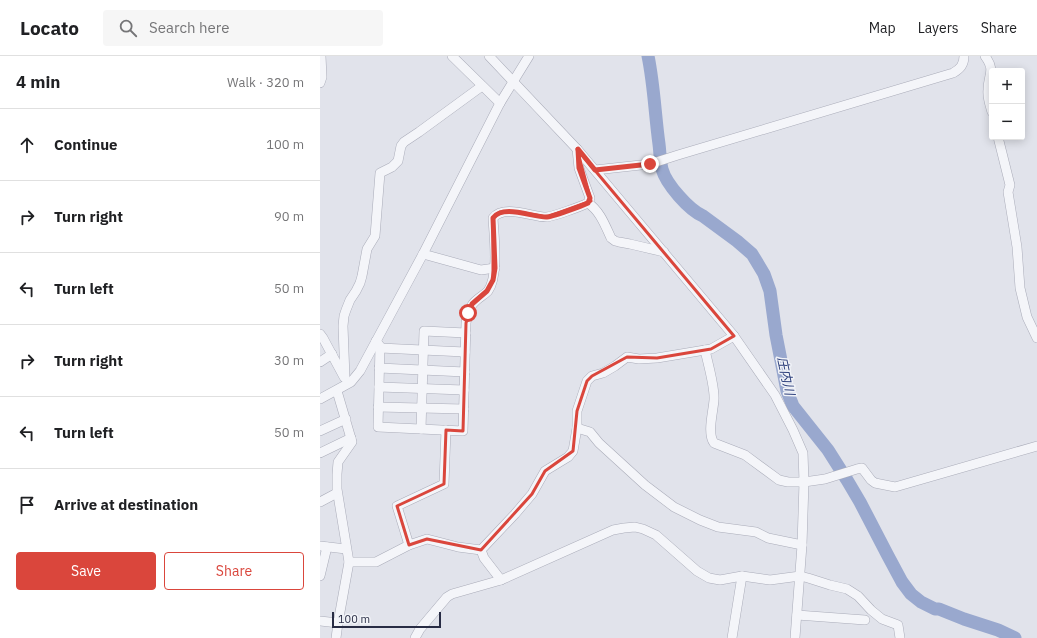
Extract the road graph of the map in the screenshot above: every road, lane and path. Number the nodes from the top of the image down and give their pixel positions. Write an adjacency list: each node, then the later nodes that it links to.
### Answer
1 (321, 56): 8 (street)
2 (452, 56): 9 (street)
3 (489, 56): 7 (street)
4 (529, 56): 7 (street)
5 (964, 56): 14 (street)
6 (985, 56): 11 (street)
7 (513, 82): 10 (street); 13 (street)
8 (320, 83)
9 (482, 86): 10 (street); 32 (street)
10 (500, 103): 17 (street)
11 (990, 104)
12 (999, 140): 22 (street)
13 (578, 149): 14 (street); 15 (street)
14 (595, 170): 16 (street)
15 (588, 203): 16 (street); 18 (street)
16 (664, 252): 21 (street)
17 (423, 254): 18 (street); 23 (street)
18 (495, 268): 19 (street)
19 (466, 332): 24 (street); 26 (street)
20 (320, 334): 27 (street)
21 (734, 336): 25 (street); 49 (street)
22 (1037, 338)
23 (378, 344): 24 (street); 29 (street); 32 (street)
24 (424, 350): 26 (street); 30 (street)
25 (705, 350): 42 (street); 49 (street)
26 (465, 352): 31 (street)
27 (332, 354): 28 (street); 32 (street)
28 (320, 362)
29 (380, 368): 30 (street); 33 (street)
30 (423, 370): 31 (street); 34 (street)
31 (465, 372): 35 (street)
32 (346, 381): 36 (street)
33 (379, 387): 34 (street); 38 (street)
34 (422, 389): 35 (street); 39 (street)
35 (464, 390): 40 (street)
36 (337, 391): 37 (street); 41 (street)
37 (320, 399)
38 (378, 407): 39 (street); 43 (street)
39 (422, 408): 40 (street); 43 (street)
40 (464, 409): 44 (street)
41 (346, 419): 45 (street); 46 (street)
42 (577, 428): 53 (street); 56 (street)
43 (421, 429): 44 (street)
44 (446, 430): 52 (street)
45 (320, 431)
46 (351, 438): 48 (street); 50 (street)
47 (1037, 446): 49 (street)
48 (320, 453)
49 (804, 482): 53 (street)
50 (337, 493): 51 (street); 55 (street)
51 (320, 502)
52 (409, 545): 56 (street); 57 (street)
53 (802, 545): 60 (street)
54 (324, 547): 55 (street); 58 (street)
55 (346, 549): 57 (street)
56 (481, 550): 61 (street)
57 (349, 562): 65 (street)
58 (320, 573)
59 (742, 576): 60 (street); 61 (street); 68 (street)
60 (800, 576): 62 (street); 70 (street)
61 (501, 580): 67 (street)
62 (797, 615): 63 (street); 69 (street)
63 (865, 620)
64 (320, 621): 65 (street)
65 (338, 623): 66 (street)
66 (336, 638)
67 (415, 638)
68 (732, 638)
69 (795, 638)
70 (900, 638)

